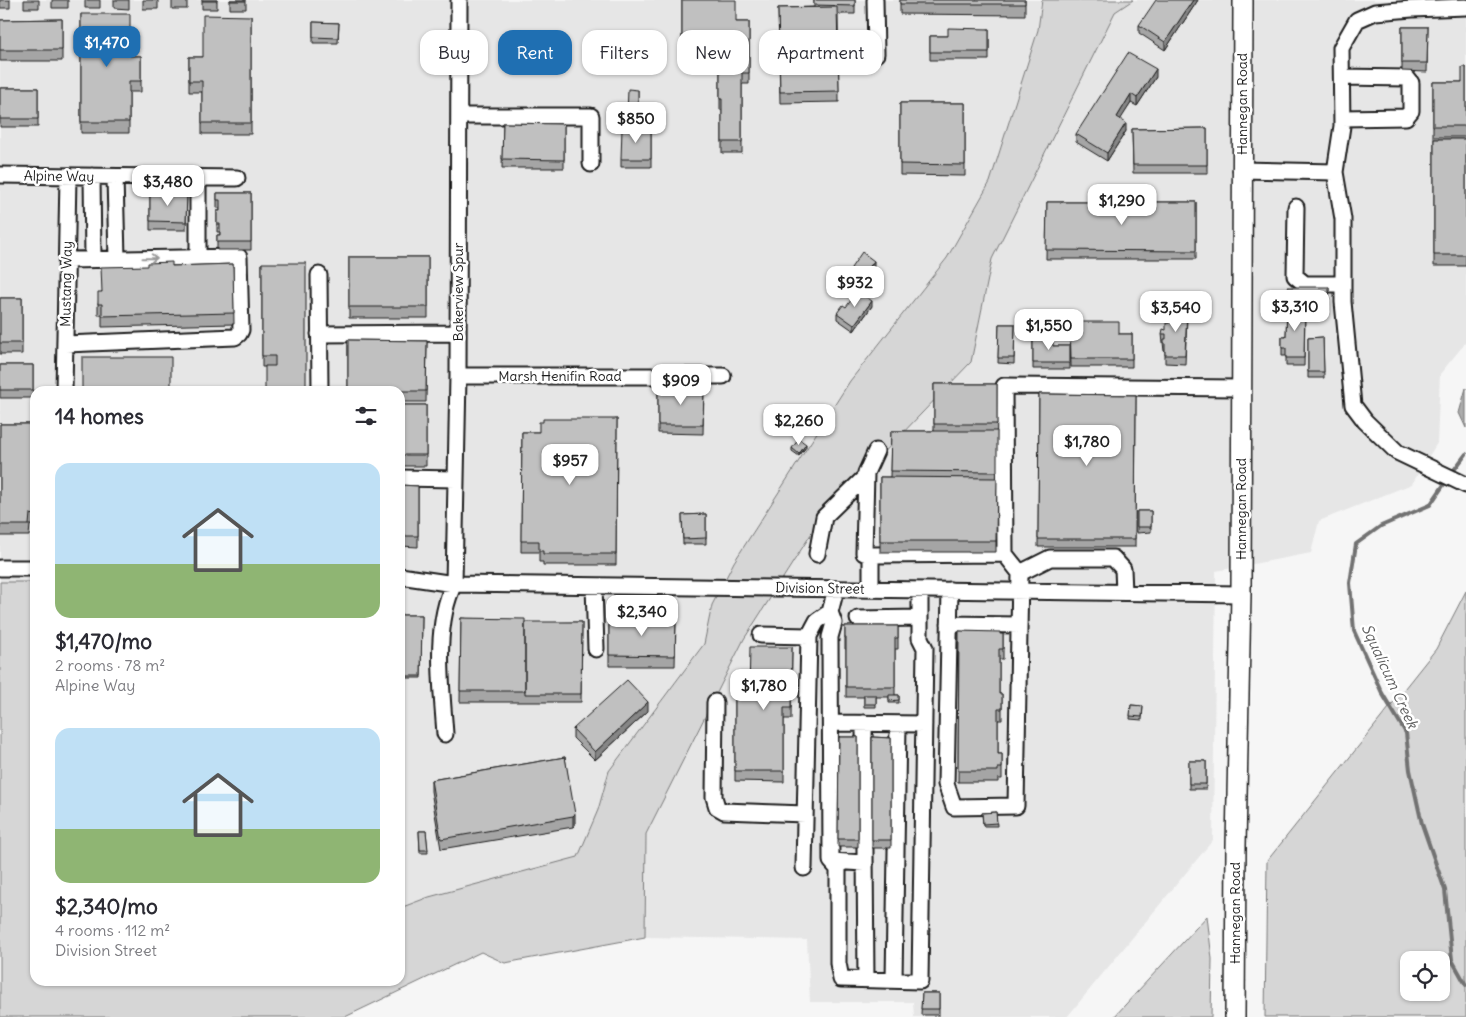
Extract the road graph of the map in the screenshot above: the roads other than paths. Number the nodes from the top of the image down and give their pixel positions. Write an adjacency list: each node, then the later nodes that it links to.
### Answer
1 (459, 0): 7 (street, Bakerview Spur)
2 (876, 0): 5 (street)
3 (1242, 0): 10 (main road, Hannegan Road)
4 (1466, 7): 6 (street)
5 (876, 30)
6 (1342, 77): 8 (street); 8 (street)
7 (459, 116): 9 (street); 25 (street, Bakerview Spur)
8 (1342, 118): 11 (street)
9 (591, 164)
10 (1241, 170): 11 (street); 32 (main road, Hannegan Road)
11 (1335, 172): 24 (street)
12 (0, 175): 13 (street, Alpine Way)
13 (68, 176): 14 (street, Alpine Way); 22 (street, Mustang Way)
14 (92, 176): 15 (street, Alpine Way); 20 (street)
15 (115, 177): 16 (street, Alpine Way); 21 (street)
16 (198, 178): 17 (street, Alpine Way); 19 (street)
17 (237, 178)
18 (1296, 207): 24 (street)
19 (198, 257): 21 (street, one-way to 19); 27 (street)
20 (93, 259): 21 (street); 22 (street)
21 (117, 259)
22 (67, 260): 27 (street, Mustang Way)
23 (319, 275): 26 (street)
24 (1343, 284): 37 (street)
25 (458, 333): 26 (street); 28 (street, Bakerview Spur)
26 (319, 334): 31 (street)
27 (66, 344): 30 (street, Mustang Way)
28 (458, 376): 29 (street, Marsh Henifin Road); 36 (street, Bakerview Spur)
29 (723, 376)
30 (64, 386)
31 (320, 386)
32 (1241, 388): 39 (street); 53 (main road, Hannegan Road)
33 (876, 451): 34 (street)
34 (866, 476): 38 (street); 40 (street)
35 (405, 478): 36 (street)
36 (456, 479): 45 (street, Bakerview Spur)
37 (1466, 485)
38 (817, 554)
39 (1004, 554): 40 (street); 43 (street)
40 (871, 555): 48 (street)
41 (0, 568): 42 (street)
42 (30, 568)
43 (1020, 573): 51 (street); 52 (street)
44 (405, 577): 45 (street, Division Street)
45 (454, 584): 46 (street, Division Street); 67 (street, Bakerview Spur)
46 (594, 586): 47 (street, Division Street); 61 (street)
47 (836, 589): 48 (street, Division Street); 54 (street)
48 (871, 589): 49 (street, Division Street)
49 (920, 590): 50 (street, Division Street); 55 (street)
50 (950, 590): 51 (street, Division Street); 57 (street)
51 (1019, 591): 52 (street, Division Street); 58 (street)
52 (1124, 592): 53 (street, Division Street)
53 (1241, 594): 74 (main road, Hannegan Road)
54 (830, 612): 60 (street); 63 (street)
55 (920, 618): 56 (street); 66 (street)
56 (858, 619)
57 (949, 624): 58 (street); 58 (street)
58 (1019, 626)
59 (761, 635): 60 (street)
60 (809, 636): 68 (street)
61 (596, 649)
62 (715, 702): 68 (street)
63 (831, 723): 64 (street); 69 (street)
64 (864, 723): 65 (street); 70 (street)
65 (898, 724): 66 (street); 73 (street)
66 (924, 724): 73 (street)
67 (445, 734)
68 (805, 814): 71 (street)
69 (831, 861): 70 (street); 72 (street)
70 (864, 863): 72 (street)
71 (804, 868)
72 (866, 980): 73 (street)
73 (894, 980)
74 (1235, 1017)

